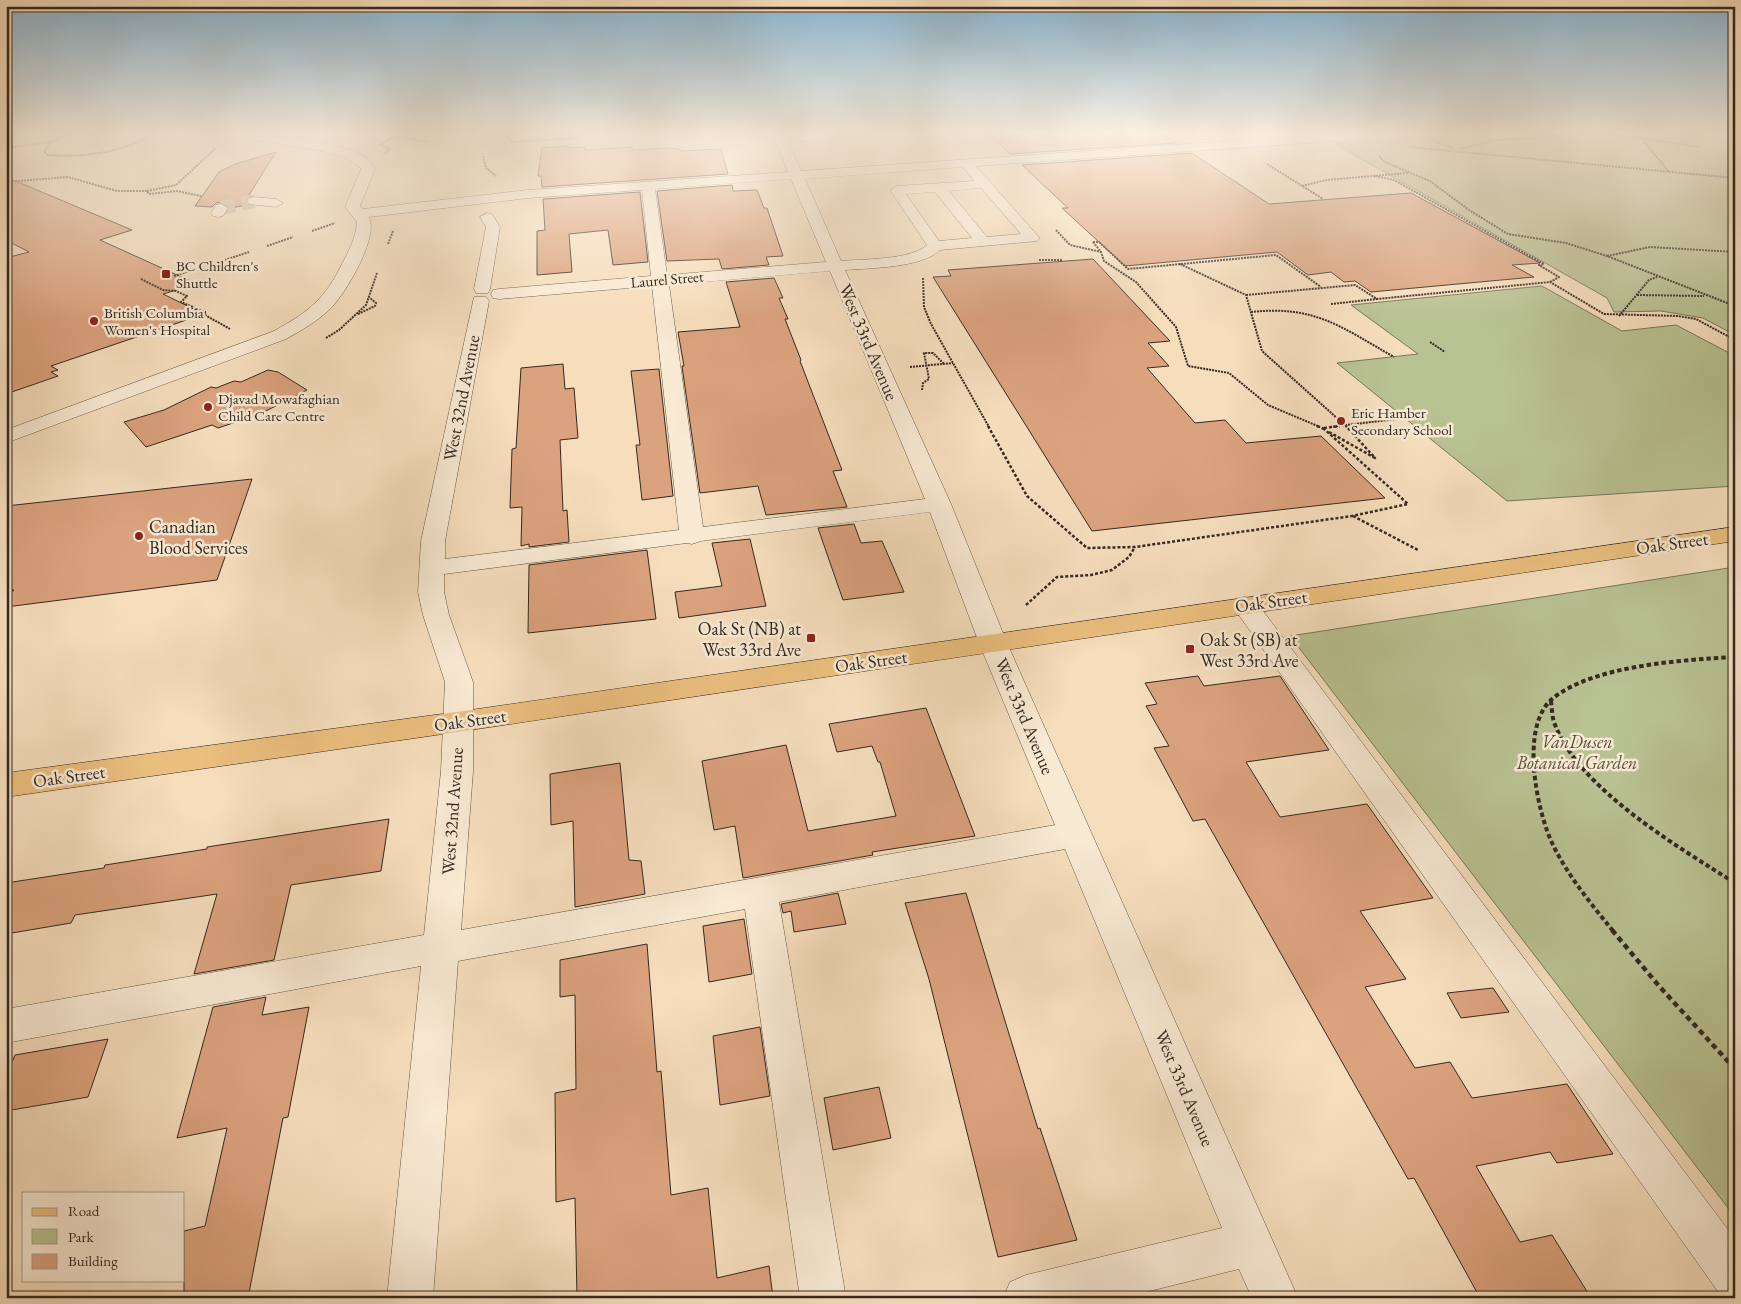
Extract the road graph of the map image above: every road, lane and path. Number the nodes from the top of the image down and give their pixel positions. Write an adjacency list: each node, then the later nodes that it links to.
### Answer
1 (196, 194): 12 (path)
2 (357, 194): 16 (street)
3 (538, 194): 16 (street)
4 (649, 194): 41 (street)
5 (804, 194): 35 (street, West 33rd Avenue)
6 (900, 194): 25 (street)
7 (944, 194): 22 (street)
8 (994, 194): 21 (street)
9 (1315, 194): 13 (path)
10 (1419, 194): 42 (path)
11 (1447, 194): 29 (path)
12 (202, 196)
13 (1323, 199)
14 (254, 201): 15 (street)
15 (276, 203)
16 (360, 214): 68 (street)
17 (487, 218): 44 (street, West 32nd Avenue)
18 (335, 222): 19 (path)
19 (312, 231)
20 (293, 237): 24 (path)
21 (1032, 238): 22 (street); 30 (street)
22 (983, 242): 25 (street)
23 (1070, 245): 27 (path)
24 (267, 246)
25 (935, 246): 30 (street)
26 (249, 252): 33 (path)
27 (1101, 252): 34 (path); 67 (path)
28 (1735, 252): 29 (path)
29 (1607, 256): 39 (path)
30 (907, 259): 35 (street, Laurel Street)
31 (1037, 260): 32 (path)
32 (1063, 260)
33 (216, 263)
34 (1180, 264): 43 (path); 45 (path)
35 (836, 265): 41 (street, Laurel Street); 69 (street, West 33rd Avenue)
36 (196, 269): 38 (path)
37 (923, 272): 60 (path)
38 (174, 276)
39 (1657, 276): 46 (path); 48 (path)
40 (141, 279): 55 (path)
41 (660, 279): 44 (street, Laurel Street); 72 (street)
42 (1550, 282): 49 (path); 54 (path)
43 (1321, 288): 45 (path); 49 (path)
44 (487, 295): 75 (street, West 32nd Avenue)
45 (1246, 295): 52 (path)
46 (1637, 295): 48 (path); 54 (path)
47 (369, 297): 53 (path)
48 (1715, 298): 51 (path)
49 (1377, 299): 50 (path)
50 (1331, 304)
51 (1735, 306)
52 (1251, 312): 59 (path); 66 (path)
53 (356, 314)
54 (1619, 316): 56 (path)
55 (234, 331)
56 (1735, 340)
57 (1430, 342): 58 (path)
58 (1445, 352)
59 (1394, 357)
60 (953, 363): 61 (path); 73 (path)
61 (944, 364): 62 (path); 62 (path)
62 (927, 365): 63 (path); 64 (path)
63 (910, 367)
64 (922, 390)
65 (1406, 418): 66 (path)
66 (1345, 425): 67 (path); 67 (path)
67 (1323, 428): 70 (path)
68 (6, 437)
69 (940, 504): 72 (street); 80 (street, West 33rd Avenue)
70 (1352, 516): 73 (path); 74 (path)
71 (1735, 534): 78 (main road, Oak Street)
72 (692, 537): 75 (street)
73 (1135, 546): 79 (path)
74 (1418, 550)
75 (431, 568): 83 (street, West 32nd Avenue)
76 (14, 588): 77 (path)
77 (6, 600)
78 (1245, 604): 80 (main road, Oak Street); 92 (street)
79 (1026, 605)
80 (993, 643): 83 (main road, Oak Street); 85 (street, West 33rd Avenue)
81 (1735, 657): 82 (path)
82 (1552, 699): 86 (path); 90 (path)
83 (457, 722): 84 (main road, Oak Street); 88 (street, West 32nd Avenue)
84 (6, 785)
85 (1076, 834): 87 (street); 91 (street, West 33rd Avenue)
86 (1735, 883)
87 (760, 892): 88 (street); 94 (street)
88 (442, 947): 89 (street); 93 (street, West 32nd Avenue)
89 (6, 1026)
90 (1735, 1069)
91 (1252, 1243): 95 (street); 96 (street, West 33rd Avenue)
92 (1735, 1277)
93 (410, 1298)
94 (823, 1298)
95 (1026, 1298)
96 (1275, 1298)

